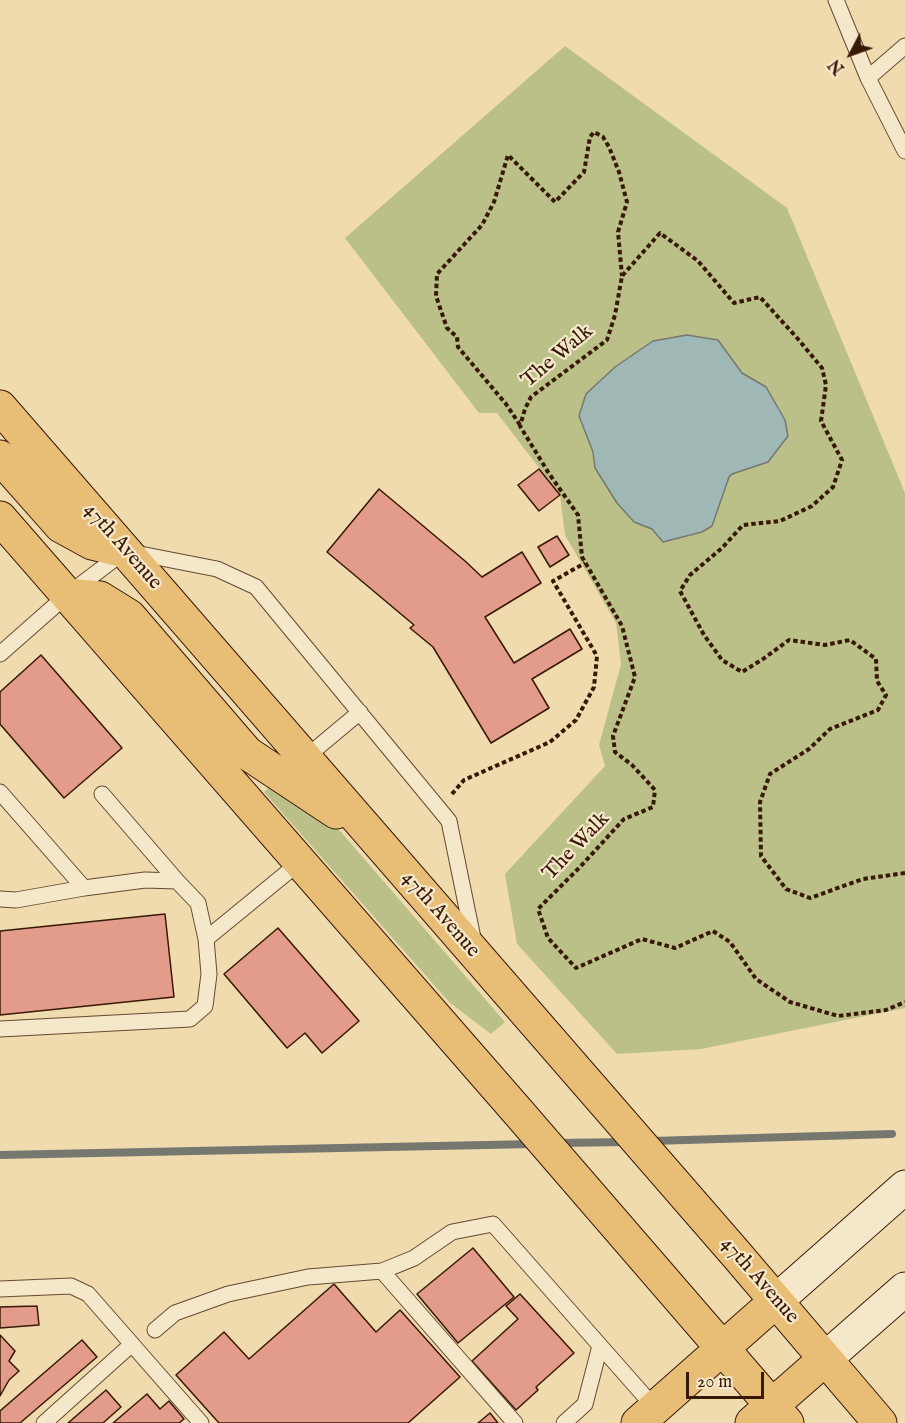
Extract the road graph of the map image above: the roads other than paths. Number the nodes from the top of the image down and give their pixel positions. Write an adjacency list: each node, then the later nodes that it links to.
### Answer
1 (836, 0): 3 (lane)
2 (905, 46): 3 (lane)
3 (868, 78): 4 (lane)
4 (905, 151)
5 (0, 407): 8 (main road, 47th Avenue)
6 (0, 457): 8 (main road)
7 (0, 518): 9 (main road)
8 (125, 551): 9 (lane); 11 (lane); 12 (main road, 47th Avenue)
9 (67, 595): 10 (lane); 15 (main road); 16 (main road)
10 (0, 654)
11 (360, 712): 12 (lane); 21 (lane)
12 (305, 759): 15 (main road, 47th Avenue)
13 (0, 792): 18 (lane)
14 (102, 794): 17 (lane)
15 (371, 835): 21 (main road, 47th Avenue)
16 (300, 862): 20 (lane); 31 (main road)
17 (177, 881): 18 (lane); 20 (lane)
18 (84, 888): 19 (lane)
19 (0, 898)
20 (206, 939): 22 (lane)
21 (477, 958): 27 (main road, 47th Avenue)
22 (0, 1029)
23 (905, 1187): 27 (main road)
24 (382, 1270): 28 (lane); 30 (lane); 37 (lane)
25 (905, 1289): 32 (main road)
26 (0, 1290): 29 (lane)
27 (776, 1301): 31 (main road); 32 (main road, 47th Avenue)
28 (155, 1330)
29 (132, 1344): 35 (lane); 36 (lane)
30 (600, 1346): 33 (lane); 38 (lane)
31 (722, 1349): 33 (main road); 34 (main road)
32 (825, 1359): 34 (main road); 39 (main road, 47th Avenue)
33 (646, 1416)
34 (770, 1417)
35 (44, 1423)
36 (201, 1423)
37 (515, 1423)
38 (564, 1423)
39 (879, 1423)

